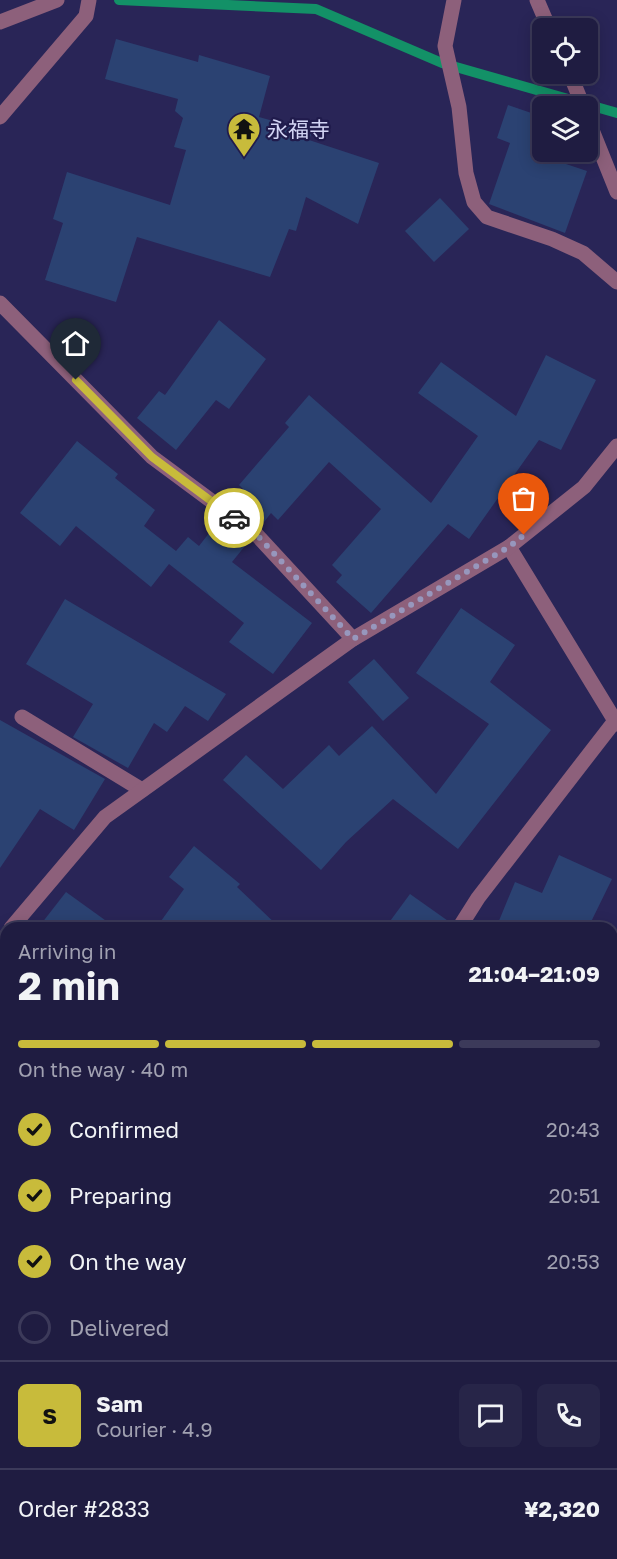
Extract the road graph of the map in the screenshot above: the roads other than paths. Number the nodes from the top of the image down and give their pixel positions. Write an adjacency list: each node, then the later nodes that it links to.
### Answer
1 (57, 0): 6 (street)
2 (89, 0): 7 (street)
3 (454, 0): 10 (street)
4 (537, 0): 5 (street)
5 (545, 18)
6 (0, 22)
7 (0, 117)
8 (598, 145): 9 (street)
9 (617, 192)
10 (617, 282)
11 (0, 303): 14 (street)
12 (617, 446): 13 (street)
13 (509, 547): 14 (street); 16 (street)
14 (353, 639): 17 (street)
15 (22, 717): 17 (street)
16 (615, 723): 19 (street)
17 (142, 790): 18 (street)
18 (16, 922)
19 (463, 922)

